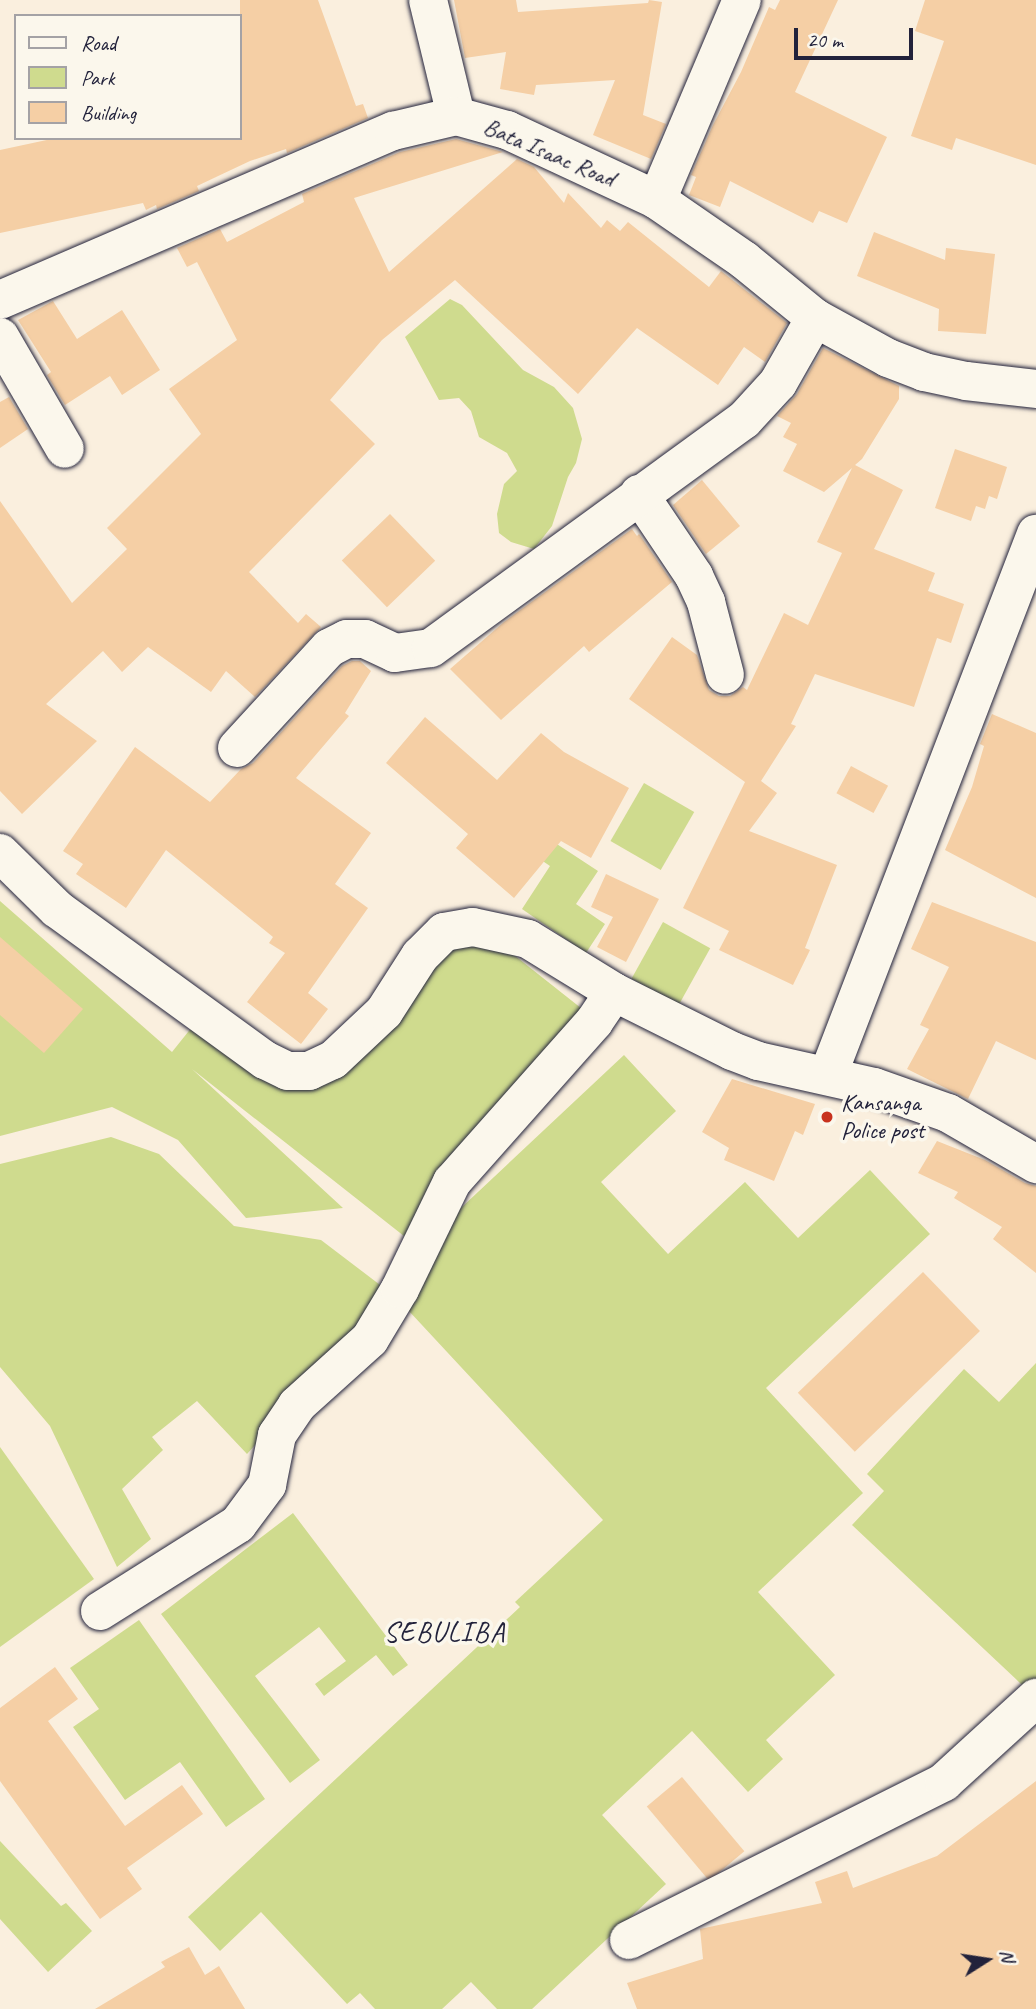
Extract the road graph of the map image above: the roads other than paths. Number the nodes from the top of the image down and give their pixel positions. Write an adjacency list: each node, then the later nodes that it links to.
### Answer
1 (428, 0): 3 (street)
2 (742, 0): 4 (street)
3 (456, 116): 4 (street, Bata Isaac Road); 5 (street, Bata Isaac Road)
4 (657, 200): 6 (street, Bata Isaac Road)
5 (0, 300)
6 (815, 318): 8 (street, Bata Isaac Road); 10 (street)
7 (0, 338): 9 (street)
8 (1036, 389)
9 (65, 449)
10 (639, 494): 13 (street); 14 (street)
11 (1036, 534): 12 (street)
12 (1026, 587): 17 (street)
13 (725, 675)
14 (237, 748)
15 (0, 853): 16 (street)
16 (614, 992): 17 (street); 19 (street)
17 (828, 1075): 18 (street)
18 (1036, 1164)
19 (100, 1611)
20 (1036, 1698): 21 (street)
21 (629, 1940)

